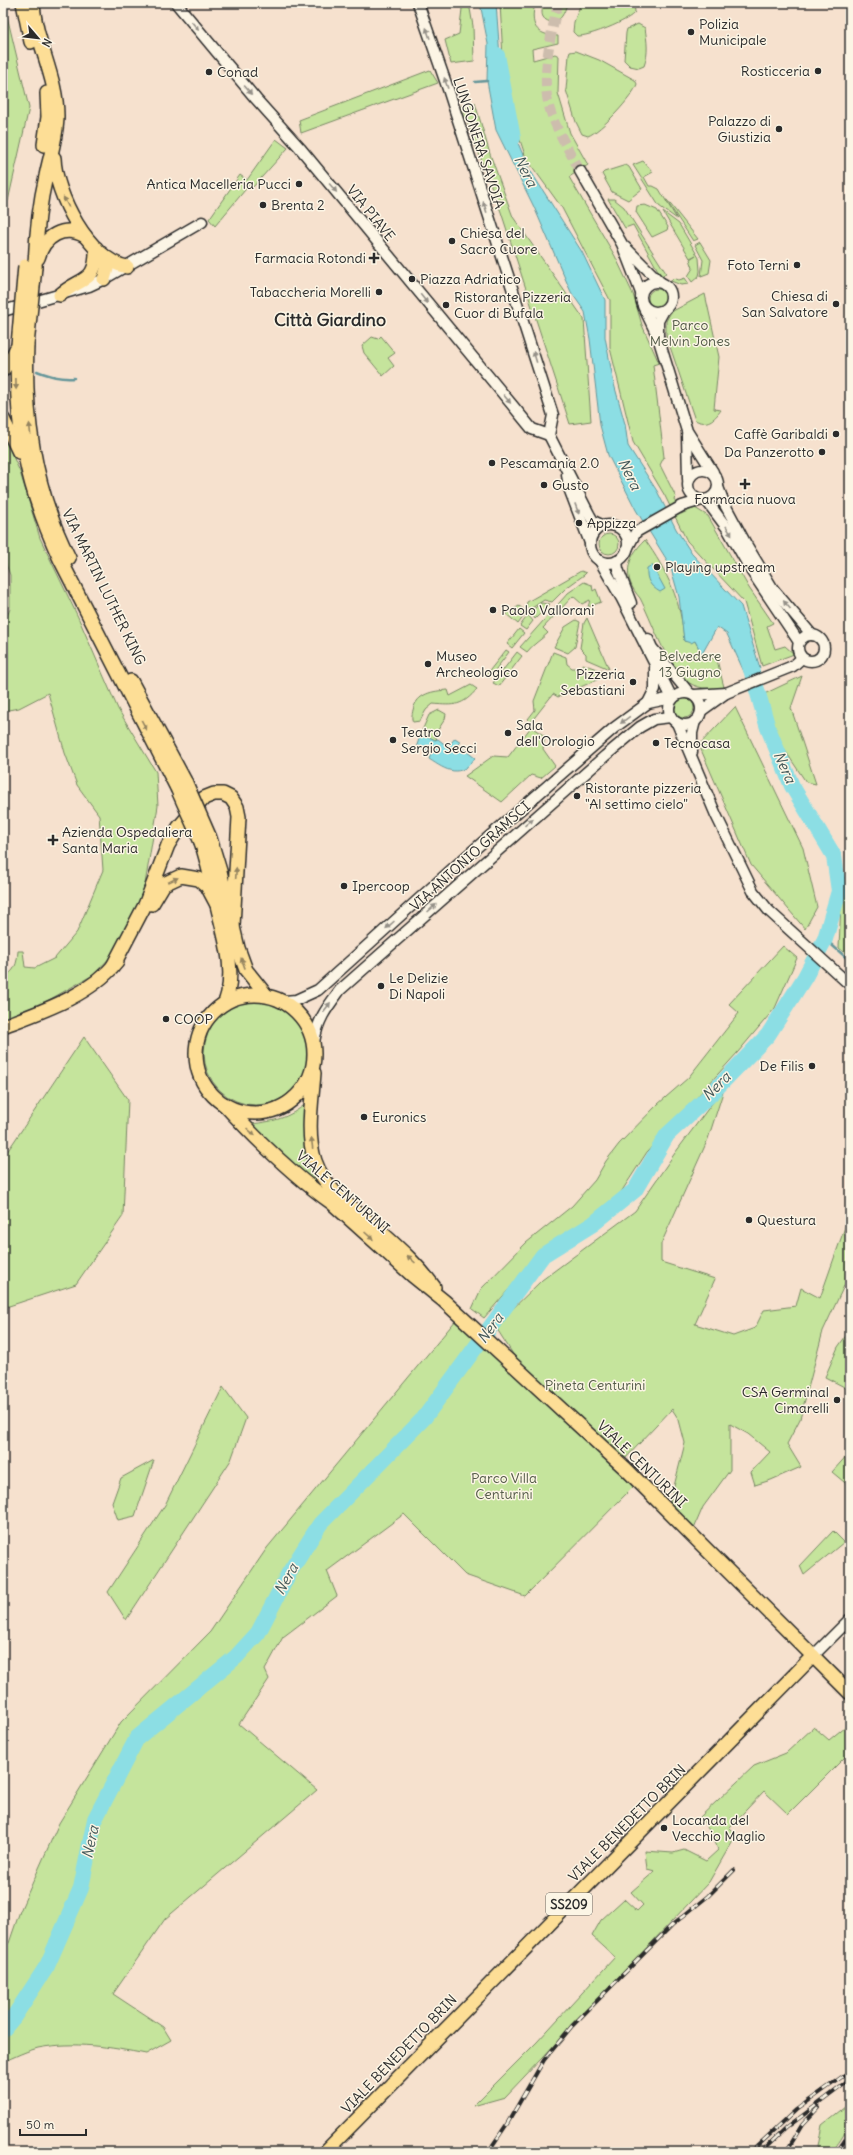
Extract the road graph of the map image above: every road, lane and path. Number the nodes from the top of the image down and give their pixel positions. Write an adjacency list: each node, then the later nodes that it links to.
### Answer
1 (23, 3): 11 (main road, VIA MARTIN LUTHER KING)
2 (33, 3): 5 (main road, VIA MARTIN LUTHER KING)
3 (176, 3): 25 (street, VIA PIAVE, one-way to 25)
4 (418, 3): 25 (street, LUNGONERA SAVOIA, one-way to 4)
5 (55, 139): 8 (main road, one-way to 5); 11 (main road, VIA MARTIN LUTHER KING)
6 (580, 171): 9 (street)
7 (202, 222): 12 (street)
8 (85, 236): 10 (main road); 11 (main road)
9 (622, 244): 14 (street); 15 (street)
10 (98, 257): 12 (main road); 13 (main road); 16 (main road)
11 (30, 267): 21 (main road, VIA MARTIN LUTHER KING, bridge)
12 (127, 267): 13 (street)
13 (104, 279): 16 (street)
14 (660, 282): 15 (street); 18 (street)
15 (641, 293): 17 (street)
16 (60, 294): 19 (street)
17 (644, 306): 18 (street); 20 (street)
18 (664, 310): 20 (street)
19 (3, 311)
20 (658, 337): 24 (street)
21 (22, 345): 22 (main road); 26 (main road, VIA MARTIN LUTHER KING, one-way to 26); 52 (main road, VIA MARTIN LUTHER KING, one-way to 21)
22 (3, 370)
23 (3, 419): 26 (main road)
24 (687, 431): 27 (street); 29 (street)
25 (549, 435): 28 (street)
26 (27, 468): 52 (main road, VIA MARTIN LUTHER KING, one-way to 52)
27 (712, 472): 29 (street); 30 (street)
28 (567, 473): 33 (street); 36 (street, one-way to 36)
29 (688, 484): 31 (street); 32 (street)
30 (718, 487): 31 (street); 40 (street, one-way to 30)
31 (704, 500): 32 (street); 41 (street, one-way to 41)
32 (681, 507): 35 (street)
33 (604, 526): 34 (street); 36 (street)
34 (620, 529): 35 (street); 37 (street)
35 (638, 530): 37 (street)
36 (590, 544): 38 (street)
37 (627, 549): 39 (street)
38 (600, 561): 39 (street); 43 (street)
39 (617, 561): 45 (street)
40 (812, 635): 41 (street); 42 (street)
41 (799, 642): 42 (street)
42 (802, 658): 44 (street)
43 (654, 666): 46 (street); 47 (street)
44 (726, 693): 45 (street); 48 (street)
45 (691, 694): 46 (street); 48 (street)
46 (672, 698): 47 (street, VIA ANTONIO GRAMSCI); 49 (street)
47 (648, 703): 59 (street, VIA ANTONIO GRAMSCI, one-way to 59)
48 (701, 711): 50 (street)
49 (674, 720): 50 (street); 51 (street); 62 (street, VIA ANTONIO GRAMSCI, one-way to 49)
50 (695, 721): 51 (street)
51 (692, 758): 57 (street)
52 (182, 785): 53 (main road, VIA MARTIN LUTHER KING, bridge)
53 (206, 840): 54 (main road, VIA MARTIN LUTHER KING); 55 (main road, VIA MARTIN LUTHER KING)
54 (216, 903): 56 (main road, one-way to 54); 60 (main road, VIA MARTIN LUTHER KING)
55 (233, 926): 56 (main road, one-way to 56); 58 (main road, VIA MARTIN LUTHER KING, one-way to 55)
56 (112, 968): 61 (main road)
57 (850, 985)
58 (266, 995): 59 (main road); 60 (main road)
59 (284, 1001): 62 (main road)
60 (225, 1002): 64 (main road)
61 (3, 1026)
62 (314, 1042): 63 (main road)
63 (314, 1064): 64 (main road); 65 (main road, VIALE CENTURINI, one-way to 63)
64 (224, 1104): 65 (main road, VIALE CENTURINI, one-way to 65)
65 (444, 1300): 67 (main road, VIALE CENTURINI)
66 (850, 1619): 67 (street, VIALE BENEDETTO BRIN)
67 (813, 1656): 68 (main road, VIALE CENTURINI); 69 (main road, VIALE BENEDETTO BRIN / SS209)
68 (850, 1693)
69 (326, 2152)

